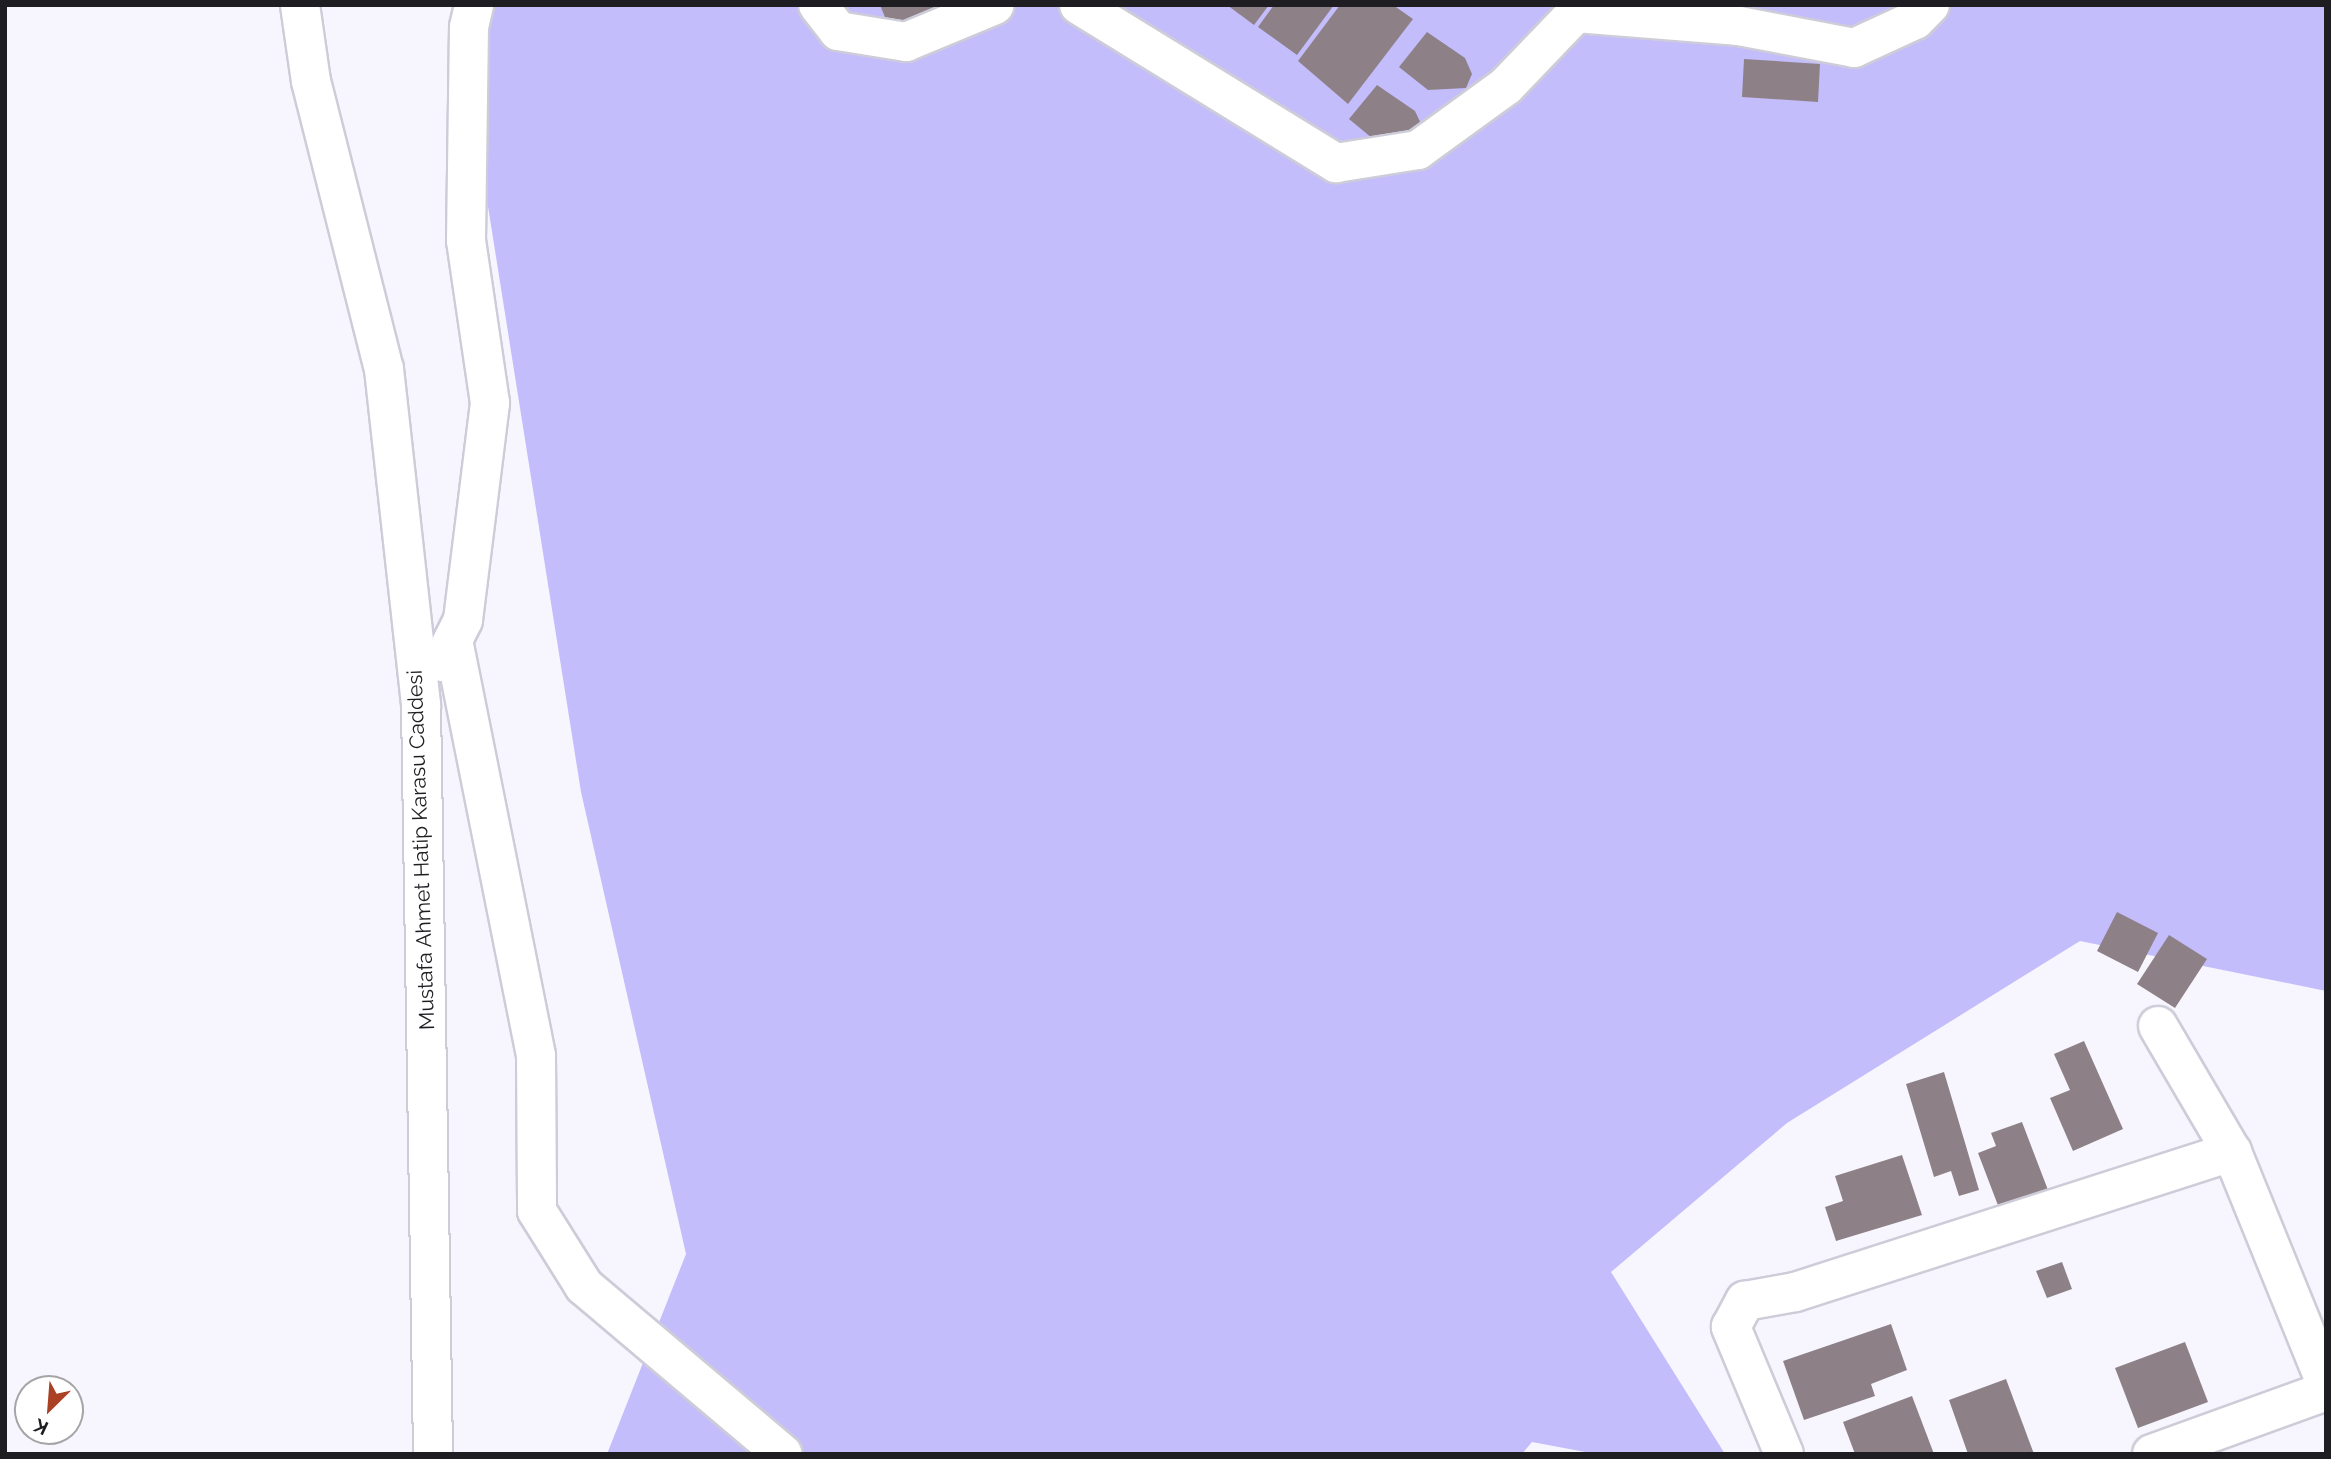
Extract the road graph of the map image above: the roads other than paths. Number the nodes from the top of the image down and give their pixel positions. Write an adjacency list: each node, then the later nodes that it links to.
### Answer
1 (300, 5): 9 (street, Mustafa Ahmet Hatip Karasu Caddesi)
2 (474, 5): 8 (street)
3 (818, 5): 4 (street)
4 (995, 5)
5 (1079, 5): 7 (street)
6 (1930, 5): 7 (street)
7 (1572, 9)
8 (453, 640): 9 (street); 15 (street)
9 (421, 705): 14 (street, Mustafa Ahmet Hatip Karasu Caddesi)
10 (2158, 1026): 11 (street)
11 (2232, 1152): 12 (street); 16 (street)
12 (2326, 1383)
13 (2326, 1391): 17 (street)
14 (433, 1454)
15 (783, 1454)
16 (1784, 1454)
17 (2152, 1454)

